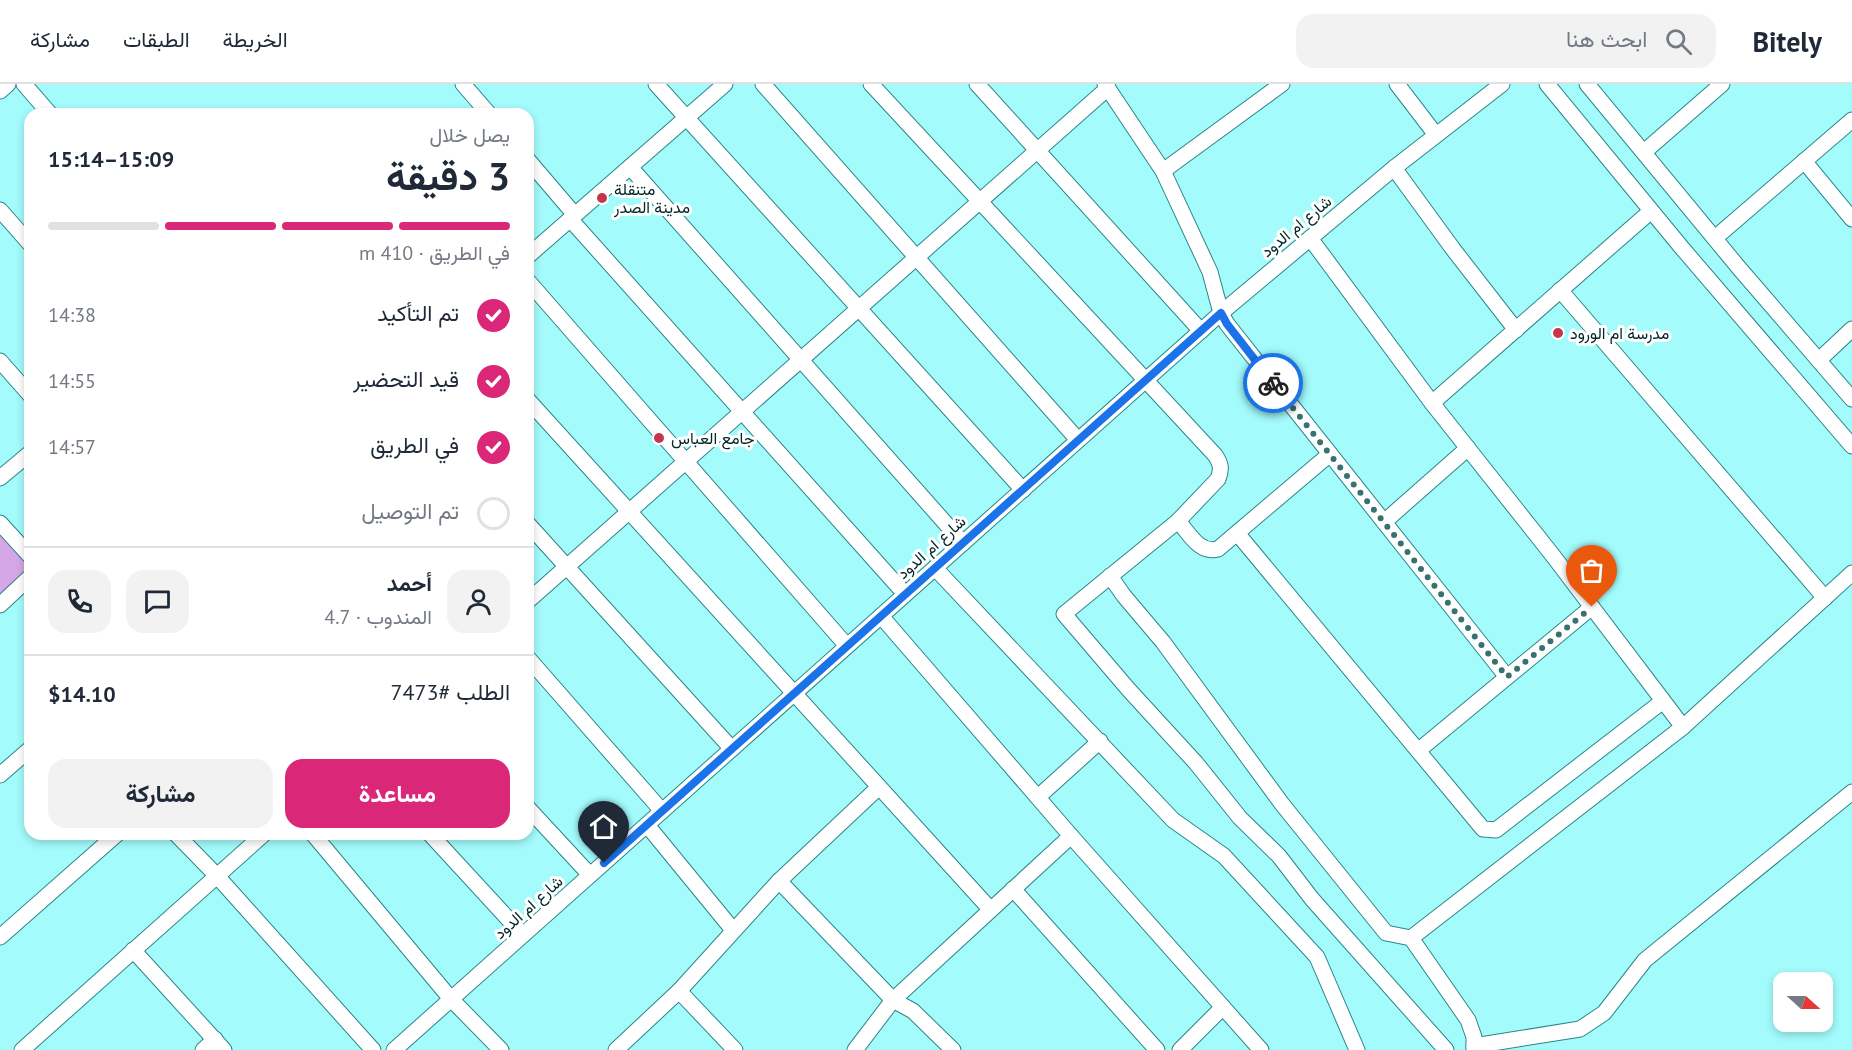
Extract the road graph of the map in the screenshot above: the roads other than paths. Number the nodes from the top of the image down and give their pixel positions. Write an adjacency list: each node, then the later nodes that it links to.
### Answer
1 (8, 84): 16 (street)
2 (24, 84): 17 (street)
3 (463, 84): 18 (street)
4 (656, 84): 19 (street)
5 (724, 84): 19 (street)
6 (763, 84): 38 (street)
7 (872, 84): 29 (street)
8 (977, 84): 22 (street)
9 (1281, 84): 28 (street)
10 (1397, 84): 21 (street)
11 (1502, 84): 21 (street, شارع ام الدود)
12 (1547, 84): 31 (street)
13 (1587, 84): 23 (street)
14 (1722, 84): 23 (street)
15 (1107, 86): 22 (street); 28 (street)
16 (0, 91)
17 (45, 108)
18 (484, 108)
19 (686, 118): 25 (street); 41 (street)
20 (1852, 120): 24 (street)
21 (1436, 135): 27 (street, شارع ام الدود)
22 (1037, 151): 29 (street); 45 (street)
23 (1644, 152): 36 (street)
24 (1804, 161): 33 (street); 36 (street)
25 (630, 167): 32 (street); 46 (street)
26 (534, 168): 32 (street)
27 (1394, 168): 35 (street, شارع ام الدود); 44 (street)
28 (1163, 171): 42 (street)
29 (981, 201): 38 (street); 49 (street)
30 (0, 210): 34 (street)
31 (1651, 212): 40 (street); 56 (street)
32 (573, 217): 37 (street); 54 (street)
33 (1852, 219)
34 (24, 237)
35 (1310, 238): 42 (street, شارع ام الدود); 52 (street)
36 (1715, 238): 47 (street)
37 (534, 251)
38 (916, 258): 41 (street); 55 (street)
39 (534, 288): 60 (street)
40 (1560, 290): 44 (street); 78 (street)
41 (859, 309): 46 (street); 62 (street)
42 (1221, 313): 45 (street, شارع ام الدود); 58 (street)
43 (1852, 329): 47 (street)
44 (1516, 330): 52 (street)
45 (1201, 331): 49 (street, شارع ام الدود)
46 (801, 360): 54 (street); 69 (street)
47 (1819, 360): 51 (street)
48 (0, 362): 50 (street)
49 (1147, 379): 55 (street, شارع ام الدود); 64 (street)
50 (24, 388)
51 (1852, 399)
52 (1432, 403): 57 (street)
53 (534, 407): 63 (street)
54 (742, 411): 60 (street); 76 (street)
55 (1078, 440): 62 (street, شارع ام الدود)
56 (1852, 446)
57 (1468, 448): 65 (street); 80 (street)
58 (1330, 454): 65 (street); 68 (street)
59 (24, 458): 61 (street)
60 (686, 462): 63 (street); 82 (street)
61 (0, 478)
62 (1023, 490): 69 (street, شارع ام الدود)
63 (629, 512): 71 (street); 85 (street)
64 (1178, 521): 68 (street); 74 (street)
65 (1384, 522): 84 (street)
66 (0, 523): 70 (street)
67 (534, 531): 71 (street)
68 (1236, 533): 90 (street)
69 (963, 543): 72 (street, شارع ام الدود)
70 (24, 549)
71 (567, 567): 77 (street); 89 (street)
72 (935, 568): 76 (street, شارع ام الدود); 88 (street)
73 (1852, 573): 78 (street)
74 (1110, 576): 113 (street); 134 (street)
75 (24, 583): 79 (street)
76 (905, 594): 81 (street, شارع ام الدود)
77 (534, 596)
78 (1825, 598): 87 (street)
79 (0, 605)
80 (1592, 607): 84 (street); 86 (street)
81 (881, 616): 82 (street, شارع ام الدود); 95 (street)
82 (847, 646): 85 (street, شارع ام الدود)
83 (534, 665): 96 (street)
84 (1507, 677): 90 (street)
85 (794, 694): 89 (street, شارع ام الدود); 93 (street)
86 (1663, 701): 87 (street); 90 (street)
87 (1683, 728): 113 (street)
88 (1100, 741): 95 (street); 133 (street)
89 (732, 749): 96 (street, شارع ام الدود)
90 (1419, 750)
91 (24, 757): 92 (street)
92 (0, 776)
93 (879, 788): 107 (street); 109 (street)
94 (1852, 792): 120 (street)
95 (1038, 797): 99 (street)
96 (662, 811): 98 (street, شارع ام الدود)
97 (534, 814): 105 (street)
98 (646, 825): 105 (street, شارع ام الدود); 110 (street)
99 (1071, 836): 108 (street); 118 (street)
100 (107, 840): 112 (street)
101 (182, 840): 106 (street)
102 (257, 840): 106 (street)
103 (318, 840): 116 (street)
104 (436, 840): 111 (street)
105 (590, 875): 111 (street, شارع ام الدود)
106 (217, 876): 114 (street); 123 (street)
107 (779, 881): 110 (street); 117 (street)
108 (1013, 889): 109 (street); 130 (street)
109 (990, 909): 117 (street)
110 (733, 930): 115 (street)
111 (523, 935): 116 (street, شارع ام الدود)
112 (0, 937)
113 (1410, 938): 120 (street)
114 (133, 950): 119 (street); 121 (street)
115 (679, 991): 126 (street); 127 (street)
116 (451, 999): 124 (street, شارع ام الدود); 125 (street)
117 (893, 1000): 128 (street); 129 (street)
118 (1223, 1007): 131 (street); 132 (street)
119 (219, 1045): 122 (street)
120 (1474, 1048)
121 (22, 1050)
122 (203, 1050)
123 (373, 1050)
124 (394, 1050)
125 (501, 1050)
126 (616, 1050)
127 (735, 1050)
128 (855, 1050)
129 (953, 1050)
130 (1157, 1050)
131 (1180, 1050)
132 (1261, 1050)
133 (1357, 1050)
134 (1446, 1050)

